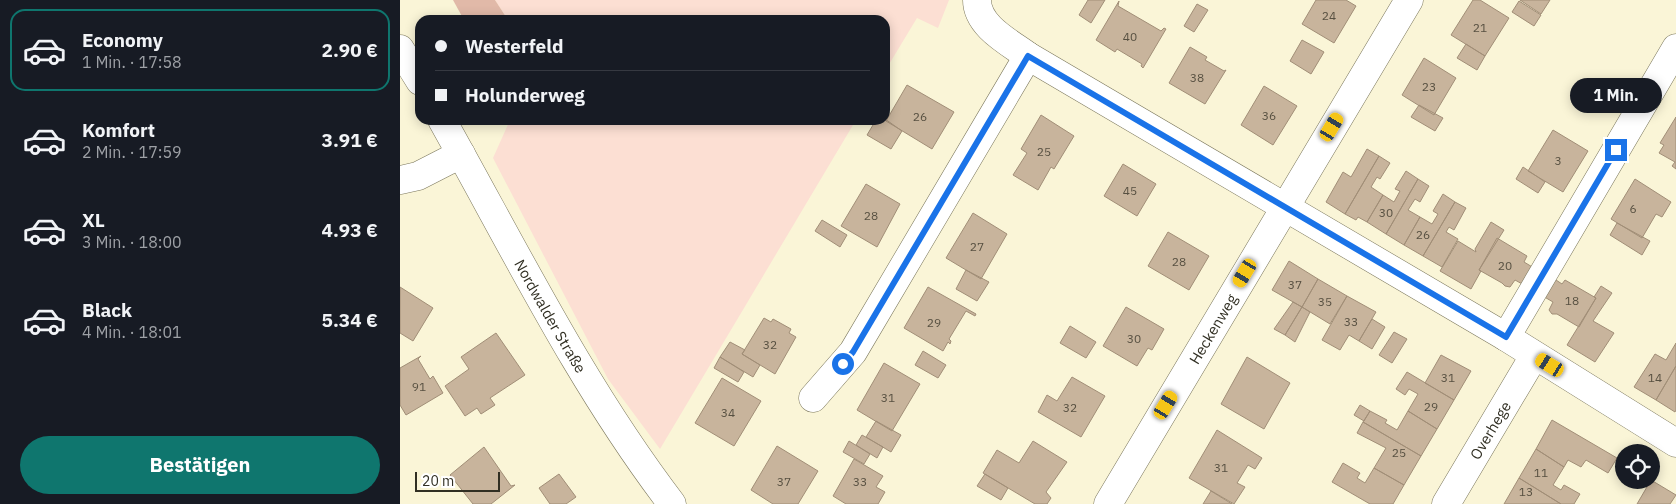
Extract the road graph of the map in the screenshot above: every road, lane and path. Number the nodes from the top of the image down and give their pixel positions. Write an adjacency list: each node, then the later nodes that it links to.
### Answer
1 (977, 0): 5 (street)
2 (1409, 0): 10 (street, Heckenweg)
3 (400, 48): 6 (street)
4 (1676, 48): 11 (street)
5 (1028, 56): 10 (street); 13 (street)
6 (415, 73)
7 (445, 125): 8 (street, Nordwalder Straße)
8 (461, 154): 9 (street); 15 (street, Nordwalder Straße)
9 (400, 180)
10 (1284, 206): 11 (street); 16 (street, Heckenweg)
11 (1506, 337): 12 (street)
12 (1534, 356): 14 (street); 17 (street, Overhege)
13 (813, 398)
14 (1676, 443)
15 (672, 504)
16 (1108, 504)
17 (1446, 504)

